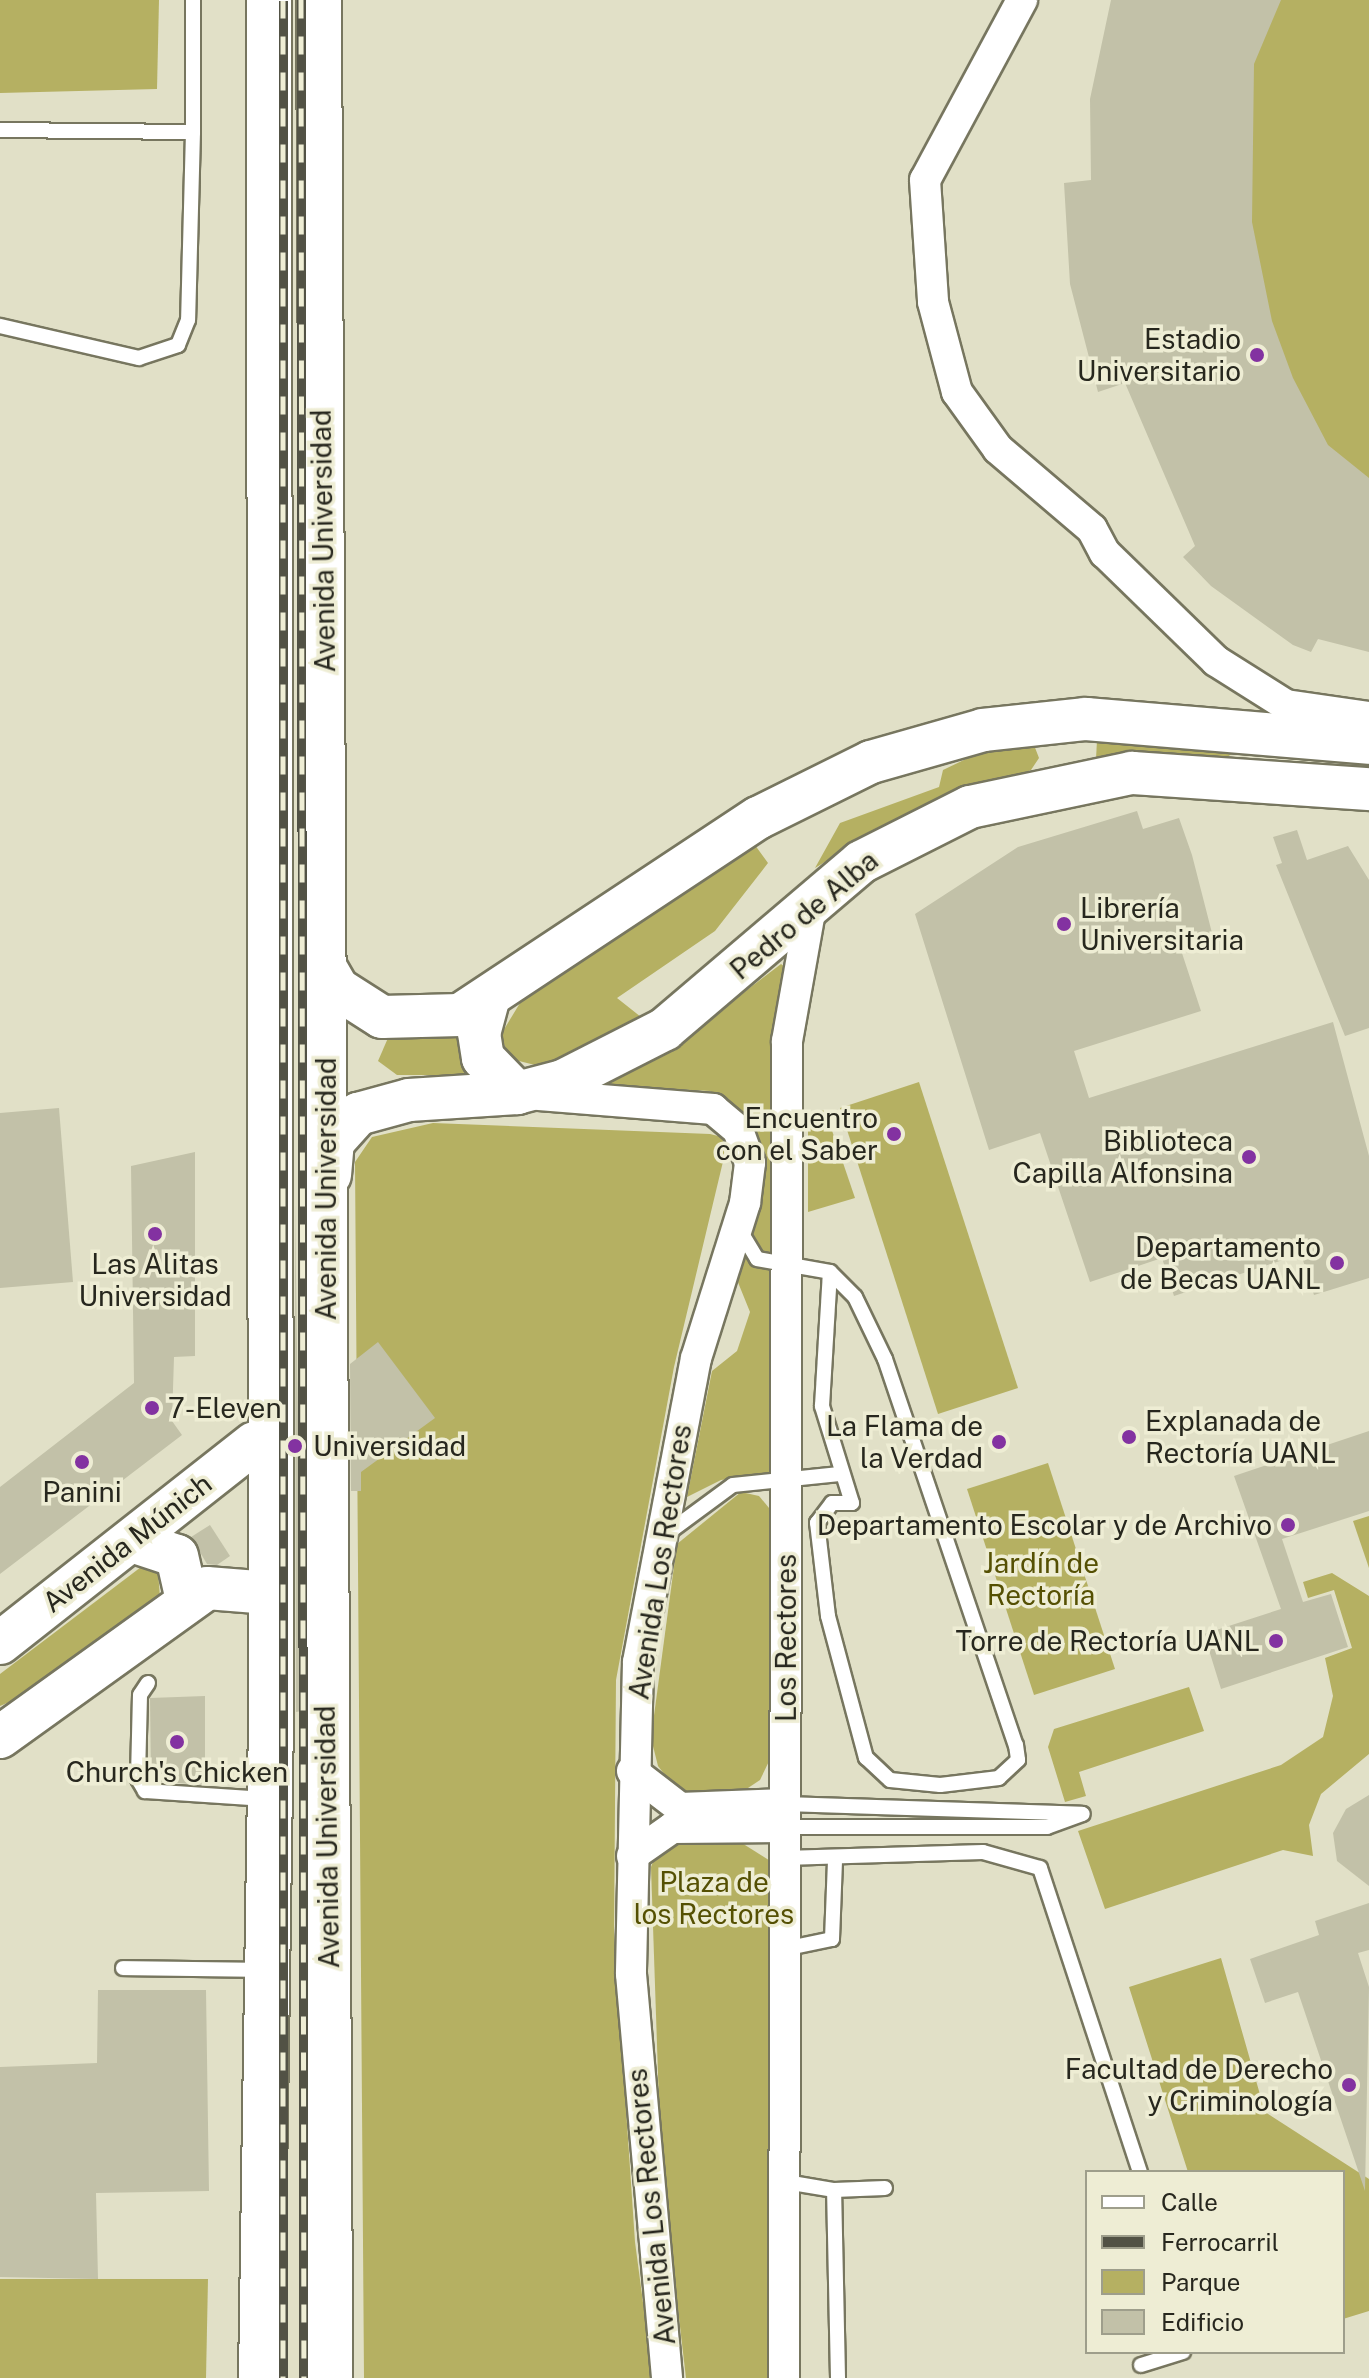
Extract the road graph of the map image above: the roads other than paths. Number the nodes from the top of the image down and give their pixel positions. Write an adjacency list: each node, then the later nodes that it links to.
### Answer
1 (193, 0): 8 (lane)
2 (269, 0): 35 (highway, Avenida Universidad)
3 (294, 0): 6 (highway)
4 (319, 0): 6 (highway, Avenida Universidad)
5 (1022, 0): 10 (street)
6 (320, 103): 16 (highway, Avenida Universidad)
7 (0, 130): 8 (lane)
8 (193, 132): 9 (lane)
9 (0, 326)
10 (1369, 717)
11 (1063, 720): 12 (street); 13 (street); 17 (street)
12 (1369, 743)
13 (1071, 780): 14 (street, Pedro de Alba); 15 (street, Pedro de Alba)
14 (1369, 789)
15 (812, 901): 18 (street, Pedro de Alba); 21 (street, Los Rectores)
16 (324, 965): 17 (street); 19 (highway, Avenida Universidad)
17 (487, 1004): 18 (street)
18 (517, 1093): 19 (street, Pedro de Alba); 20 (street, Avenida Los Rectores)
19 (328, 1203): 34 (highway, Avenida Universidad)
20 (739, 1217): 21 (lane); 27 (street, Avenida Los Rectores)
21 (787, 1263): 22 (lane); 25 (street, Los Rectores)
22 (830, 1272): 24 (lane); 24 (lane)
23 (254, 1443): 26 (street, Avenida Múnich)
24 (839, 1474): 25 (lane)
25 (785, 1477): 27 (lane); 36 (street, Los Rectores)
26 (132, 1541): 29 (street); 30 (street, Avenida Múnich)
27 (659, 1547): 33 (street, Avenida Los Rectores)
28 (257, 1592): 29 (street)
29 (187, 1600): 32 (street)
30 (0, 1643)
31 (148, 1683): 35 (lane)
32 (0, 1737)
33 (632, 1771): 36 (street); 37 (street, Avenida Los Rectores)
34 (326, 1785): 40 (highway); 51 (highway, Avenida Universidad)
35 (268, 1800): 40 (highway, Avenida Universidad)
36 (785, 1816): 36 (lane); 37 (street); 38 (street, Los Rectores)
37 (632, 1856): 52 (street, Avenida Los Rectores)
38 (784, 1858): 39 (lane); 41 (street, Los Rectores)
39 (835, 1860): 41 (lane); 44 (lane)
40 (265, 1915): 43 (highway, Avenida Universidad)
41 (783, 1949): 45 (street, Los Rectores)
42 (123, 1968): 43 (lane)
43 (264, 1970): 50 (highway, Avenida Universidad)
44 (1139, 2170)
45 (786, 2182): 47 (lane); 53 (street, Los Rectores)
46 (885, 2188): 47 (lane)
47 (834, 2190): 54 (lane)
48 (1177, 2354): 49 (lane)
49 (1141, 2365)
50 (261, 2378)
51 (330, 2378)
52 (667, 2378)
53 (784, 2378)
54 (838, 2378)

